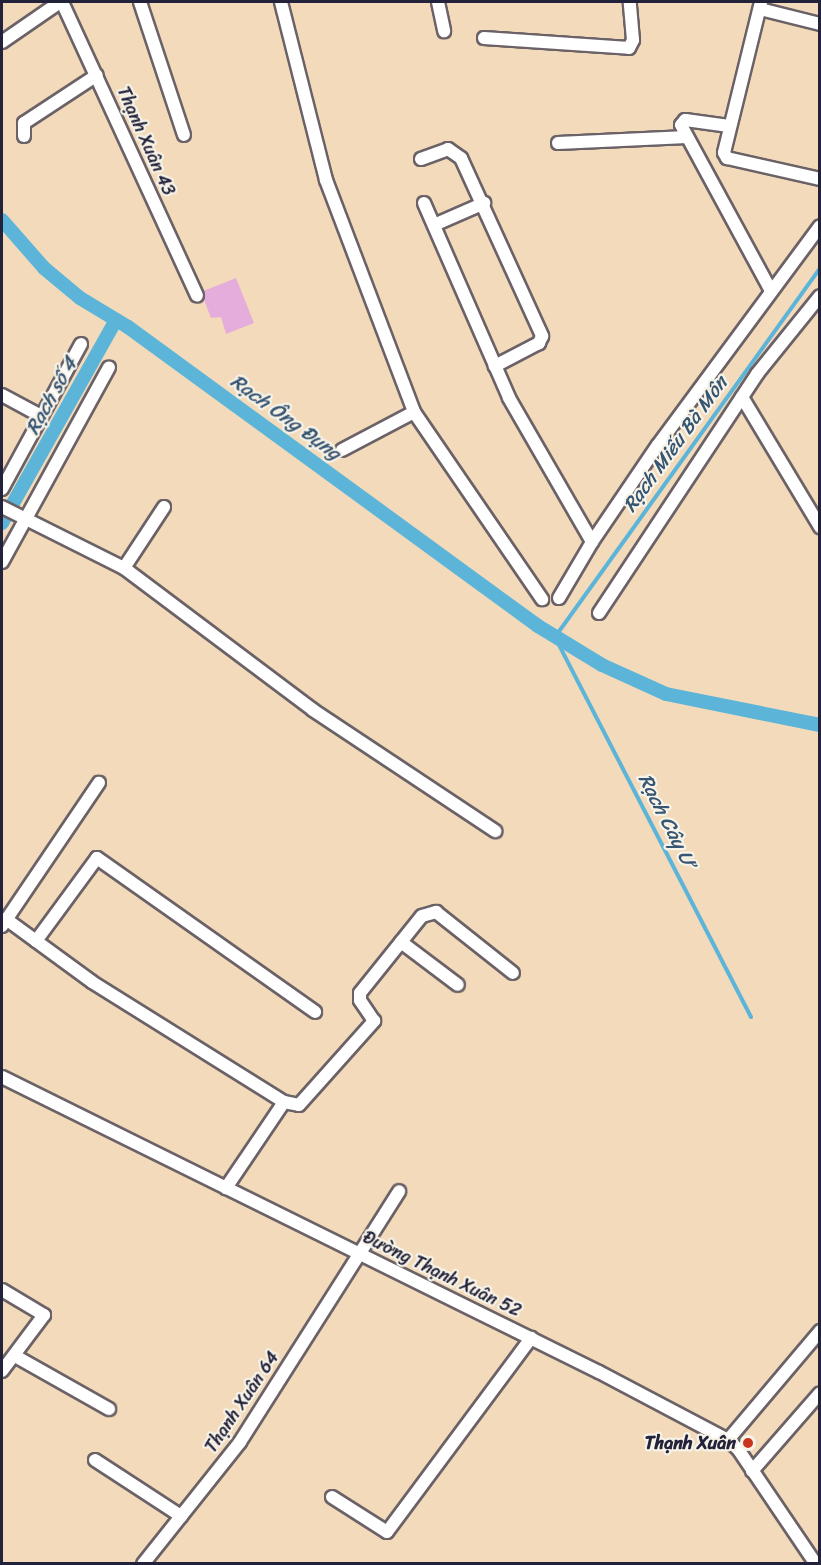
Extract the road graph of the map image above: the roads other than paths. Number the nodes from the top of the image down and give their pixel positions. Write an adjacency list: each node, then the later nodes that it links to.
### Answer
1 (61, 2): 10 (street); 11 (street, Thạnh Xuân 43)
2 (140, 2): 13 (street)
3 (281, 2): 31 (street)
4 (438, 2): 8 (street)
5 (630, 2): 9 (street)
6 (758, 4): 7 (street); 12 (street)
7 (819, 24)
8 (444, 31)
9 (484, 38)
10 (2, 42)
11 (96, 75): 14 (street); 24 (street, Thạnh Xuân 43)
12 (729, 126): 15 (street); 18 (street)
13 (184, 135)
14 (24, 136)
15 (687, 137): 16 (street); 23 (street)
16 (558, 143)
17 (421, 159): 20 (street)
18 (819, 179)
19 (424, 202): 21 (street)
20 (484, 203): 21 (street); 27 (street)
21 (434, 225): 27 (street)
22 (819, 226): 23 (street)
23 (771, 291): 39 (street)
24 (197, 295)
25 (819, 296): 30 (street)
26 (81, 345): 32 (street)
27 (495, 366): 39 (street)
28 (109, 368): 37 (street)
29 (2, 395): 32 (street)
30 (742, 397): 38 (street); 44 (street)
31 (414, 412): 33 (street); 43 (street)
32 (41, 416): 34 (street)
33 (342, 450)
34 (2, 489)
35 (2, 507): 37 (street)
36 (164, 507): 41 (street)
37 (27, 516): 40 (street); 41 (street)
38 (819, 527)
39 (592, 542): 42 (street)
40 (2, 562)
41 (124, 568): 46 (street)
42 (559, 598)
43 (542, 599)
44 (599, 613)
45 (99, 783): 47 (street)
46 (495, 831)
47 (4, 923): 48 (street)
48 (36, 941): 52 (street); 54 (street)
49 (401, 942): 50 (street); 51 (street); 54 (street)
50 (513, 973)
51 (458, 985)
52 (315, 1012)
53 (2, 1077): 55 (street, Đường Thạnh Xuân 52)
54 (284, 1102): 55 (street)
55 (226, 1188): 57 (street, Đường Thạnh Xuân 52)
56 (399, 1191): 57 (street, Thạnh Xuân 64)
57 (360, 1254): 60 (street, Đường Thạnh Xuân 52); 69 (street, Thạnh Xuân 64)
58 (2, 1290): 61 (street)
59 (819, 1331): 65 (street)
60 (531, 1338): 65 (street, Đường Thạnh Xuân 52); 68 (street)
61 (15, 1356): 62 (street); 64 (street)
62 (2, 1371)
63 (819, 1393): 67 (street)
64 (109, 1409)
65 (728, 1440): 67 (street, Đường Thạnh Xuân 52)
66 (95, 1460): 69 (street)
67 (752, 1471): 71 (street, Đường Thạnh Xuân 52)
68 (332, 1497)
69 (181, 1516): 70 (street, Thạnh Xuân 64)
70 (143, 1563)
71 (816, 1563)

